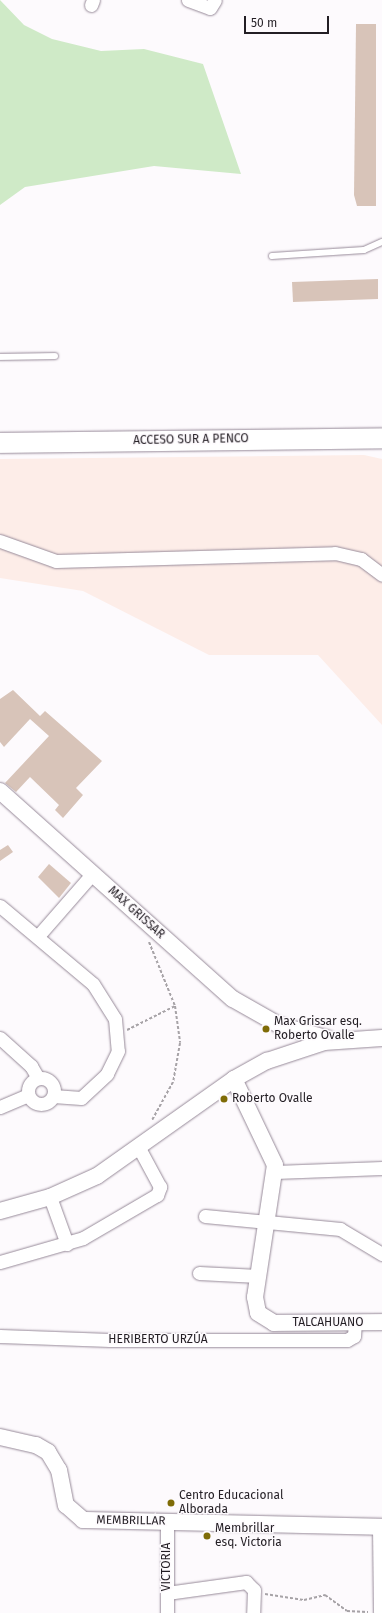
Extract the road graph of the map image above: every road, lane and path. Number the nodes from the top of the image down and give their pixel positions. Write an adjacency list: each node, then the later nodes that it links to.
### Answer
1 (188, 0): 2 (street)
2 (215, 0)
3 (382, 242): 4 (lane)
4 (272, 256)
5 (55, 356): 6 (lane)
6 (0, 357)
7 (382, 424): 9 (main road, ACCESO SUR A PENCO)
8 (382, 438): 9 (main road, ACCESO SUR A PENCO)
9 (4, 443)
10 (0, 541): 11 (street)
11 (382, 575)
12 (0, 791): 13 (street, MAX GRISSAR)
13 (92, 874): 15 (street); 18 (street, MAX GRISSAR)
14 (0, 906): 15 (street)
15 (38, 936): 19 (street)
16 (146, 936): 17 (path)
17 (175, 1006): 19 (path); 29 (path)
18 (279, 1025): 22 (street, MAX GRISSAR); 23 (street)
19 (117, 1035): 27 (street)
20 (0, 1038): 24 (street)
21 (382, 1038): 22 (street)
22 (339, 1040): 23 (street)
23 (279, 1056): 25 (street)
24 (38, 1078): 26 (street); 27 (street)
25 (234, 1079): 30 (street); 32 (street)
26 (28, 1095): 27 (street); 28 (street)
27 (53, 1096)
28 (0, 1107)
29 (147, 1126)
30 (139, 1148): 33 (street); 37 (street)
31 (382, 1168): 32 (street)
32 (275, 1172): 36 (street)
33 (50, 1197): 34 (street); 37 (street)
34 (0, 1211)
35 (204, 1216): 36 (street)
36 (267, 1223): 38 (street); 41 (street)
37 (67, 1244): 39 (street)
38 (382, 1254)
39 (0, 1262)
40 (200, 1273): 41 (street)
41 (258, 1276): 44 (street, TALCAHUANO)
42 (355, 1322): 43 (street, TALCAHUANO); 44 (street, TALCAHUANO); 46 (street, HERIBERTO URZÚA)
43 (382, 1322)
44 (317, 1323): 46 (street)
45 (0, 1336): 46 (street, HERIBERTO URZÚA)
46 (317, 1340)
47 (0, 1437): 48 (street, MEMBRILLAR)
48 (167, 1522): 49 (street, MEMBRILLAR); 50 (street, VICTORIA)
49 (380, 1527): 54 (street)
50 (167, 1593): 51 (street); 52 (street, VICTORIA)
51 (254, 1593): 53 (street); 54 (path)
52 (167, 1613)
53 (253, 1613)
54 (380, 1613)

